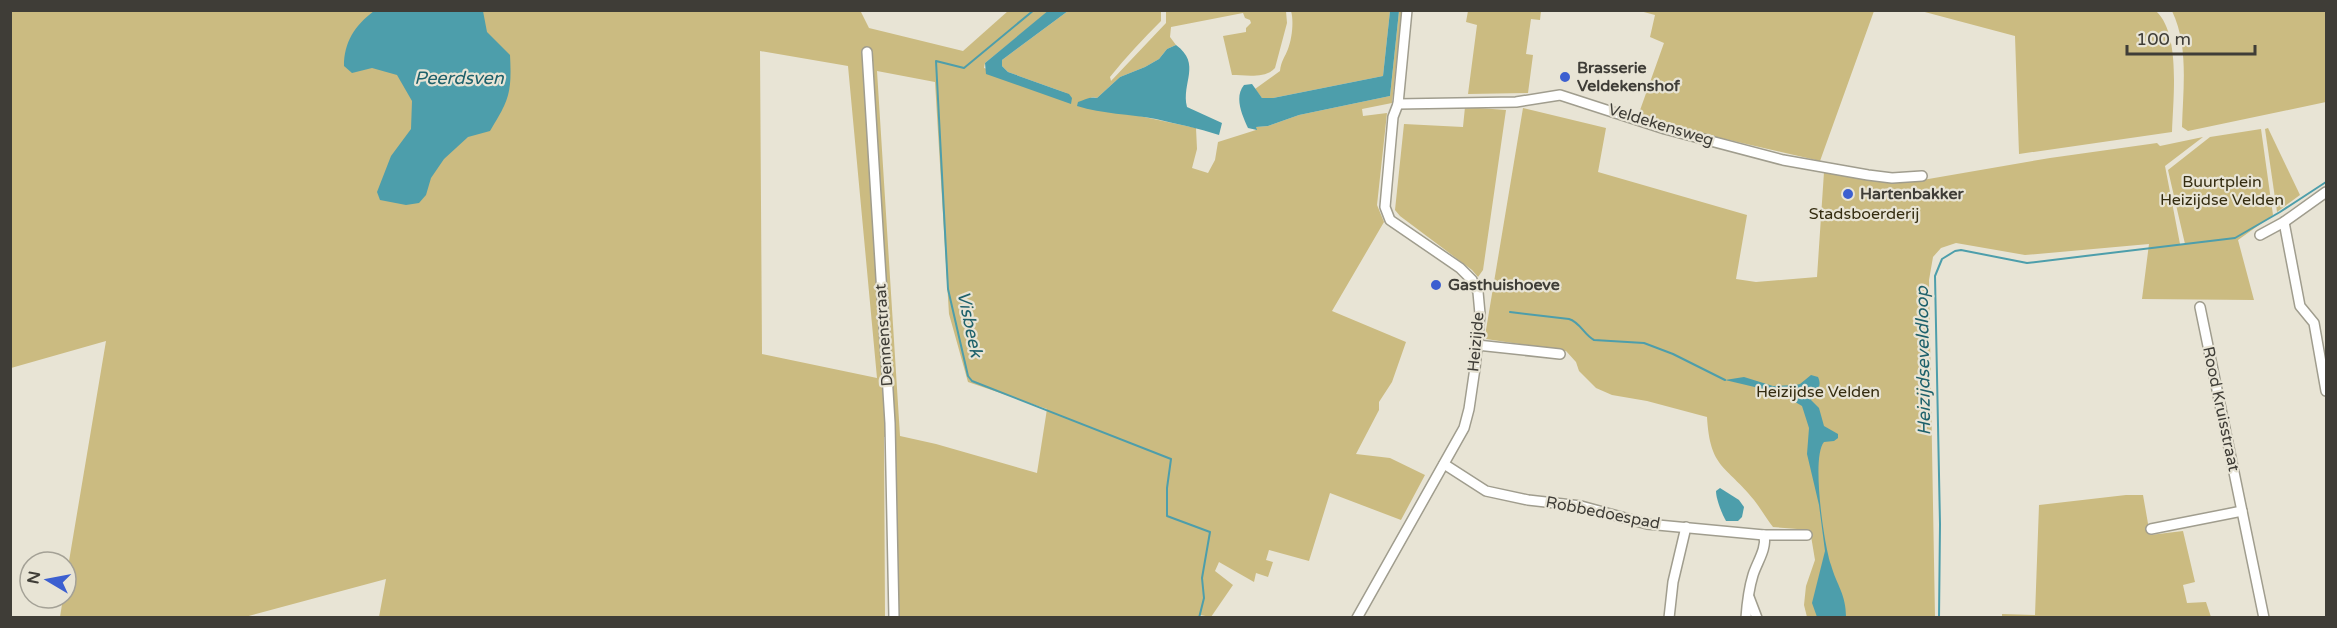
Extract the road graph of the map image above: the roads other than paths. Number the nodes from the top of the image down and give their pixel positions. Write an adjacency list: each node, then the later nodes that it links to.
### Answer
1 (1407, 10): 3 (street, Heizijde)
2 (867, 52): 19 (street, Dennenstraat)
3 (1398, 104): 4 (street, Veldekensweg); 9 (street, Heizijde)
4 (1922, 176)
5 (2326, 192): 6 (street)
6 (2283, 222): 7 (street); 11 (street)
7 (2260, 235)
8 (2200, 307): 13 (street, Rood Kruisstraat)
9 (1477, 345): 10 (street); 12 (street, Heizijde)
10 (1560, 354)
11 (2326, 391)
12 (1444, 464): 14 (street, Robbedoespad); 20 (street, Heizijde)
13 (2242, 511): 15 (street); 24 (street, Rood Kruisstraat)
14 (1686, 527): 16 (street, Robbedoespad); 21 (street)
15 (2151, 529)
16 (1764, 535): 17 (street, Robbedoespad); 18 (street)
17 (1807, 535)
18 (1749, 595): 22 (street); 23 (street)
19 (894, 618)
20 (1357, 618)
21 (1669, 618)
22 (1746, 618)
23 (1757, 618)
24 (2265, 618)

